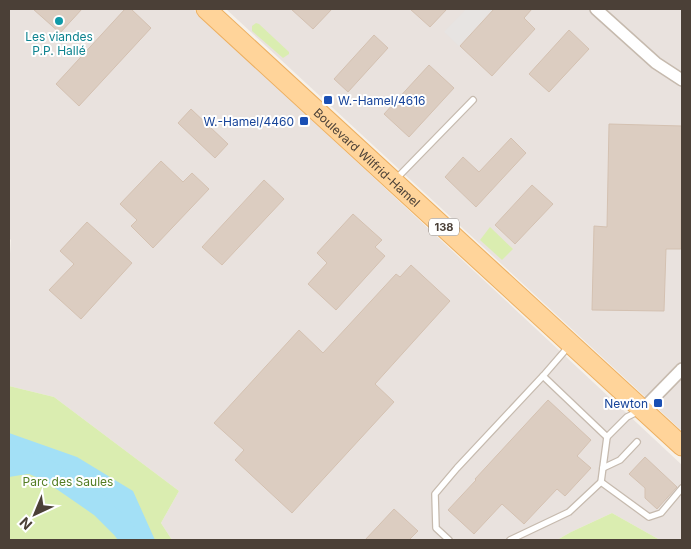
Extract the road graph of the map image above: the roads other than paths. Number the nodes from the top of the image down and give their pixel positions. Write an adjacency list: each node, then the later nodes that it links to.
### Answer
1 (206, 9): 5 (main road, Boulevard Wilfrid-Hamel / 138)
2 (596, 9): 3 (street)
3 (682, 80)
4 (473, 100): 5 (lane)
5 (394, 181): 6 (main road, Boulevard Wilfrid-Hamel / 138)
6 (571, 344): 8 (lane); 9 (main road, Boulevard Wilfrid-Hamel / 138)
7 (682, 369): 9 (street)
8 (542, 376): 10 (lane); 16 (lane)
9 (643, 409): 10 (lane); 12 (main road, Boulevard Wilfrid-Hamel / 138)
10 (607, 437): 13 (lane)
11 (637, 442): 13 (lane)
12 (682, 446)
13 (603, 468): 14 (lane)
14 (601, 482): 15 (lane); 19 (lane)
15 (682, 488)
16 (443, 535): 17 (lane); 18 (lane)
17 (438, 540)
18 (449, 540)
19 (510, 540)

